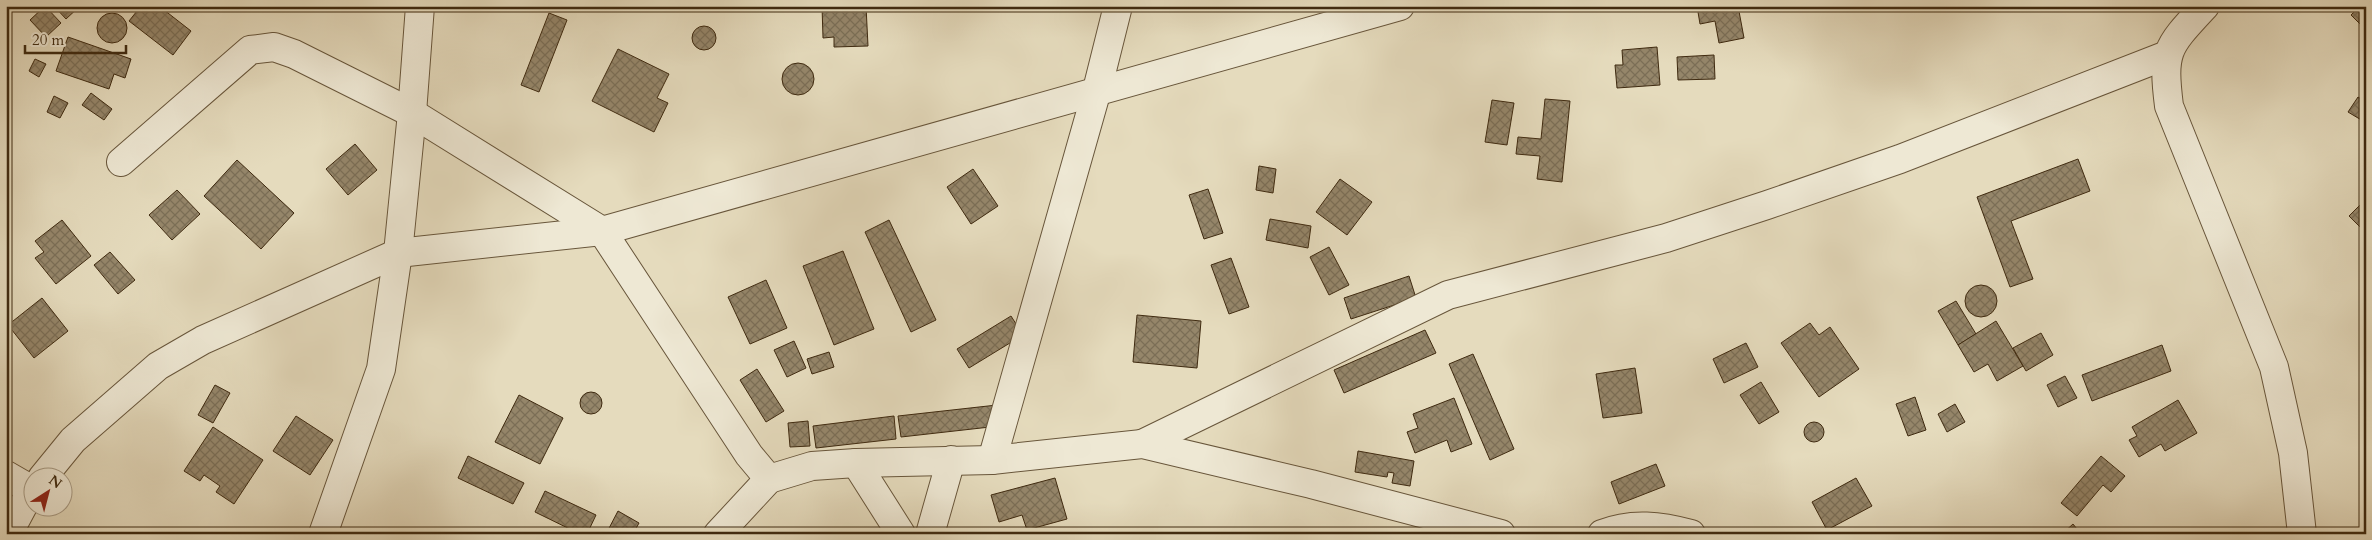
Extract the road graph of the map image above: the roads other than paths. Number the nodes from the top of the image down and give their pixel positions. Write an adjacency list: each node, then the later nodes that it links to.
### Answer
1 (420, 6): 7 (street)
2 (1118, 6): 6 (street)
3 (1400, 6): 6 (street)
4 (2205, 6): 5 (street)
5 (2167, 55): 11 (street); 28 (street)
6 (1097, 90): 9 (street); 13 (street)
7 (412, 113): 8 (street); 9 (street); 10 (street)
8 (121, 162)
9 (602, 231): 10 (street); 17 (street)
10 (398, 253): 15 (street); 21 (street)
11 (1142, 444): 13 (street); 25 (street)
12 (951, 460): 13 (street); 14 (street); 24 (street)
13 (992, 460)
14 (856, 463): 17 (street); 23 (street)
15 (50, 468)
16 (6, 475): 18 (street)
17 (769, 479): 22 (street)
18 (22, 481)
19 (22, 509): 20 (street)
20 (8, 534)
21 (323, 534)
22 (718, 534)
23 (901, 534)
24 (930, 534)
25 (1501, 534)
26 (1602, 534): 27 (street)
27 (1691, 534)
28 (2302, 534)

